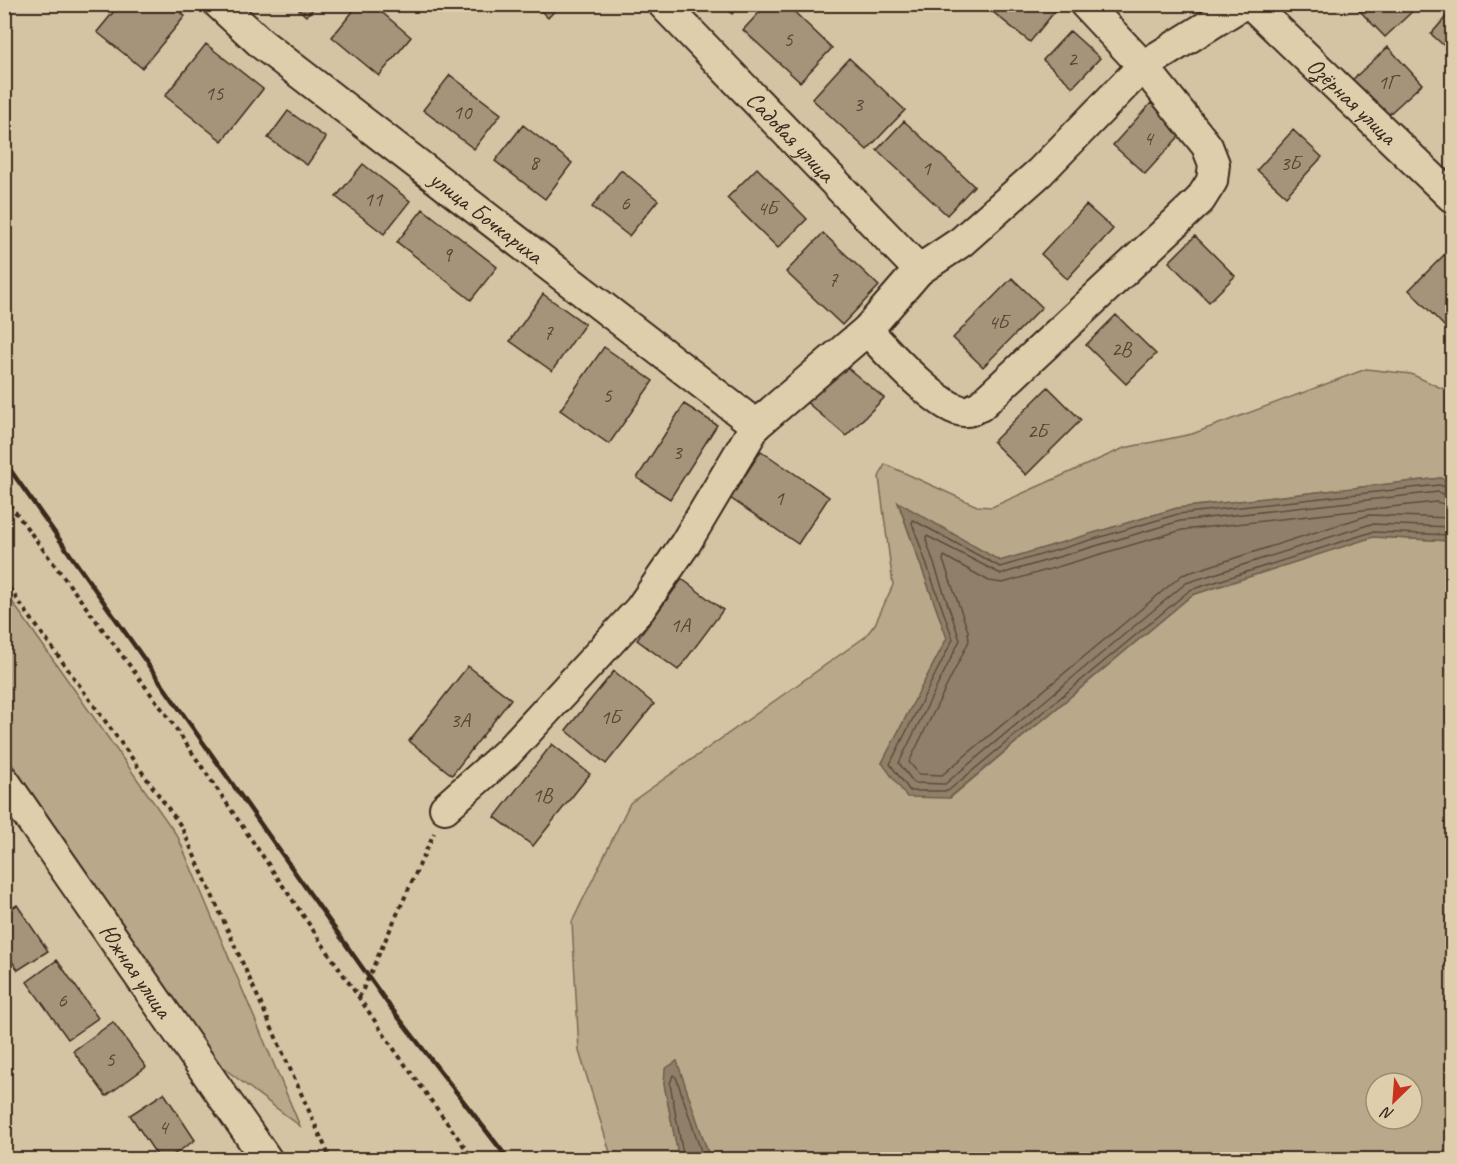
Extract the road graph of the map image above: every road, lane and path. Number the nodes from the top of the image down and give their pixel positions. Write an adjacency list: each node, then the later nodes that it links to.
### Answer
1 (219, 4): 10 (street, улица Бочкариха)
2 (663, 4): 8 (street, Садовая улица)
3 (1085, 4): 6 (street)
4 (1243, 4): 6 (street)
5 (1251, 4): 7 (street, Озёрная улица)
6 (1143, 66): 8 (street); 9 (street)
7 (1452, 197)
8 (919, 270): 9 (street)
9 (867, 330): 10 (street)
10 (756, 425): 14 (street)
11 (4, 497): 15 (path)
12 (4, 581): 17 (path)
13 (4, 781): 16 (street, Южная улица)
14 (445, 808): 15 (path)
15 (359, 998): 18 (path)
16 (267, 1160)
17 (331, 1160)
18 (474, 1160)

